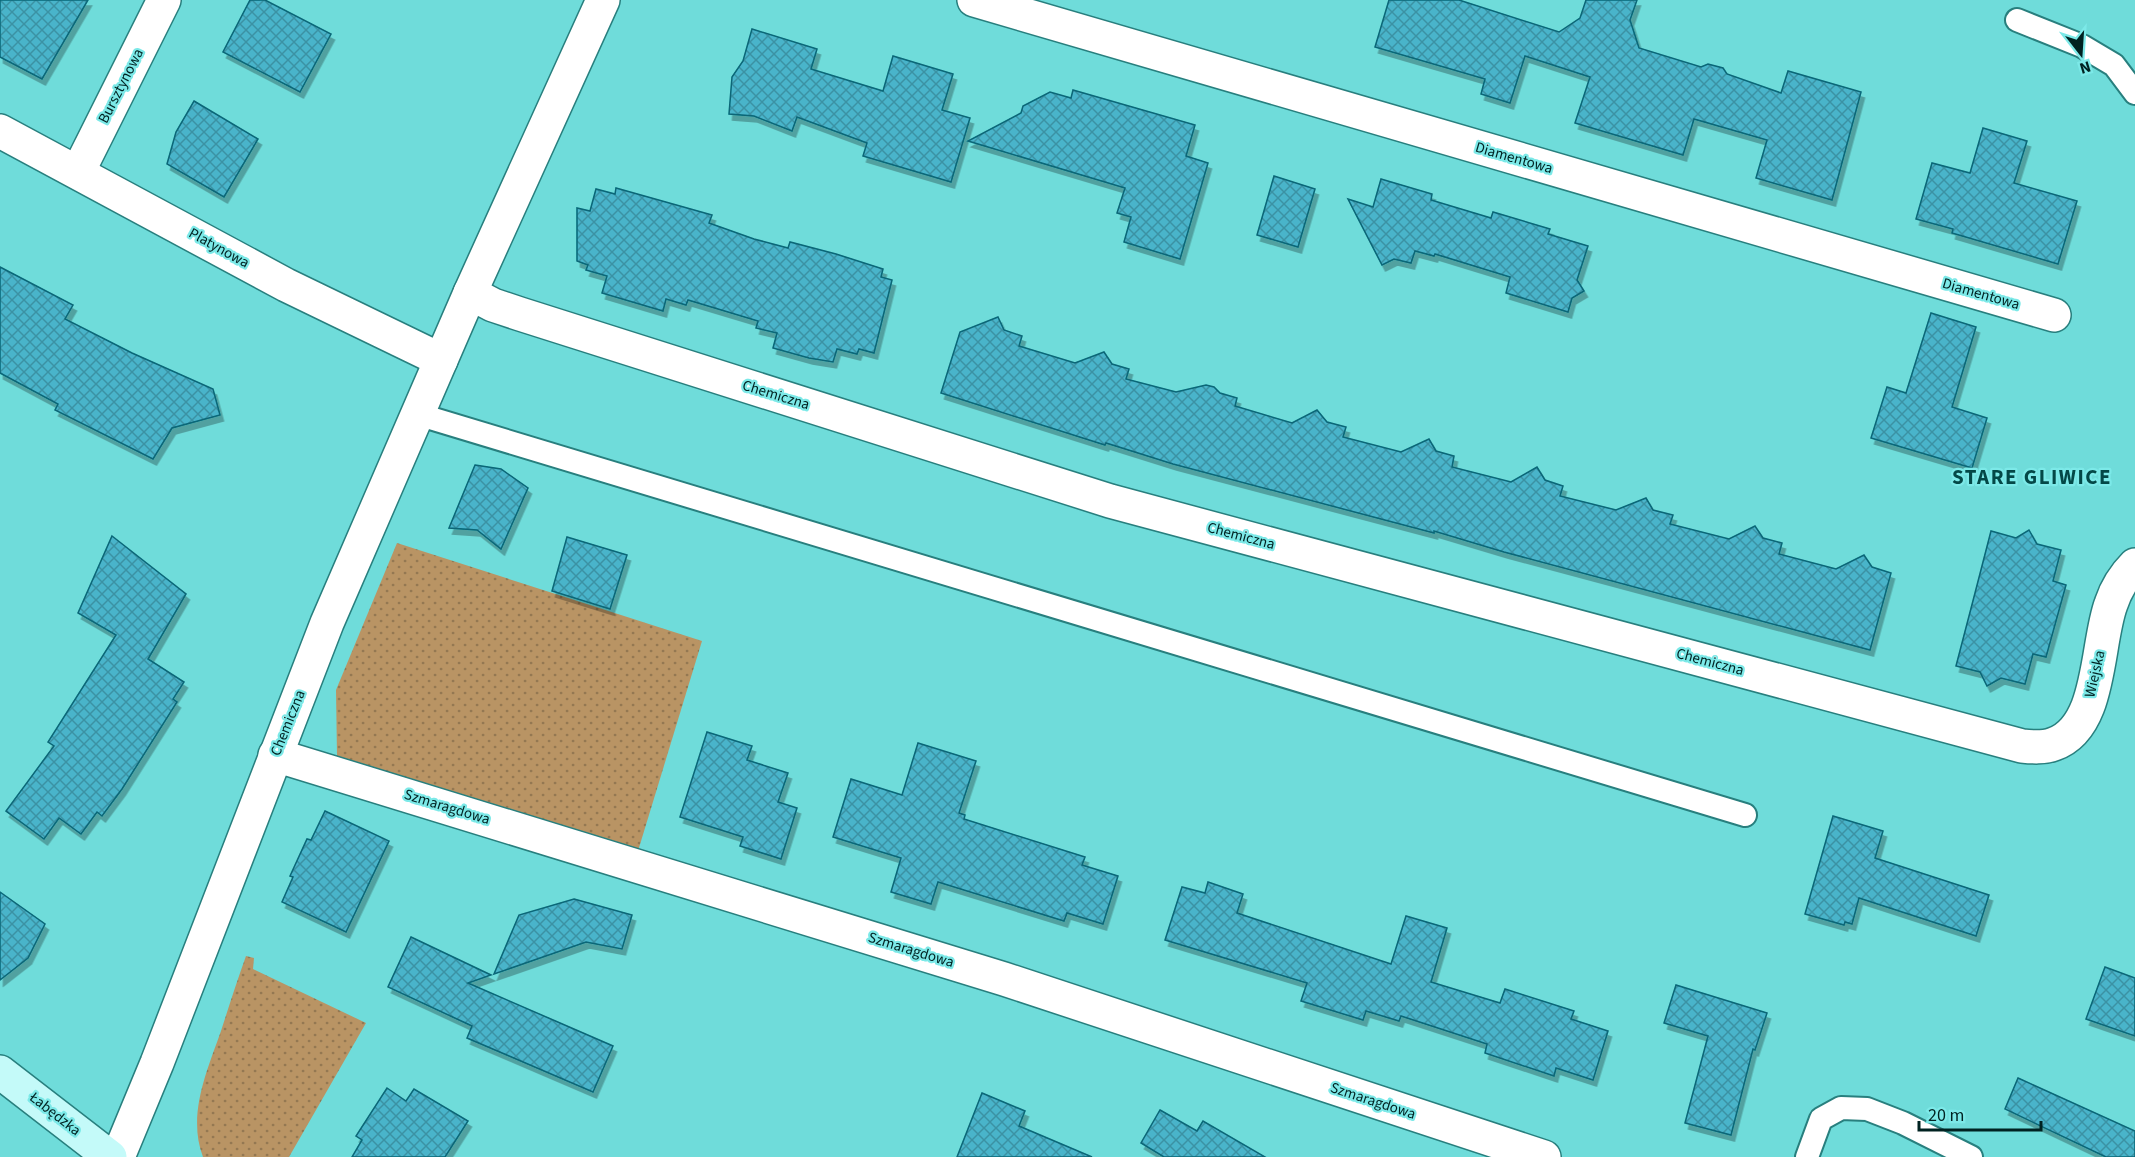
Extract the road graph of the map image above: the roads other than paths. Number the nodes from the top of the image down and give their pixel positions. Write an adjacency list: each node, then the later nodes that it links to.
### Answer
1 (164, 0): 7 (street, Bursztynowa)
2 (603, 0): 8 (street, Chemiczna)
3 (974, 0): 9 (street, Diamentowa)
4 (2018, 20): 5 (lane)
5 (2135, 93)
6 (0, 131): 7 (street, Platynowa)
7 (78, 172): 10 (street, Platynowa)
8 (470, 293): 10 (street, Chemiczna); 13 (street, Chemiczna)
9 (2054, 315)
10 (441, 360): 11 (street, Chemiczna)
11 (417, 414): 14 (street, Chemiczna); 15 (lane)
12 (2135, 565): 13 (street, Wiejska)
13 (2022, 746)
14 (275, 755): 18 (street, Chemiczna); 19 (street, Szmaragdowa)
15 (1745, 815)
16 (0, 1072): 17 (street, Łabędzka)
17 (110, 1157)
18 (118, 1157)
19 (1544, 1157)
20 (1807, 1157): 21 (lane)
21 (1971, 1157)

